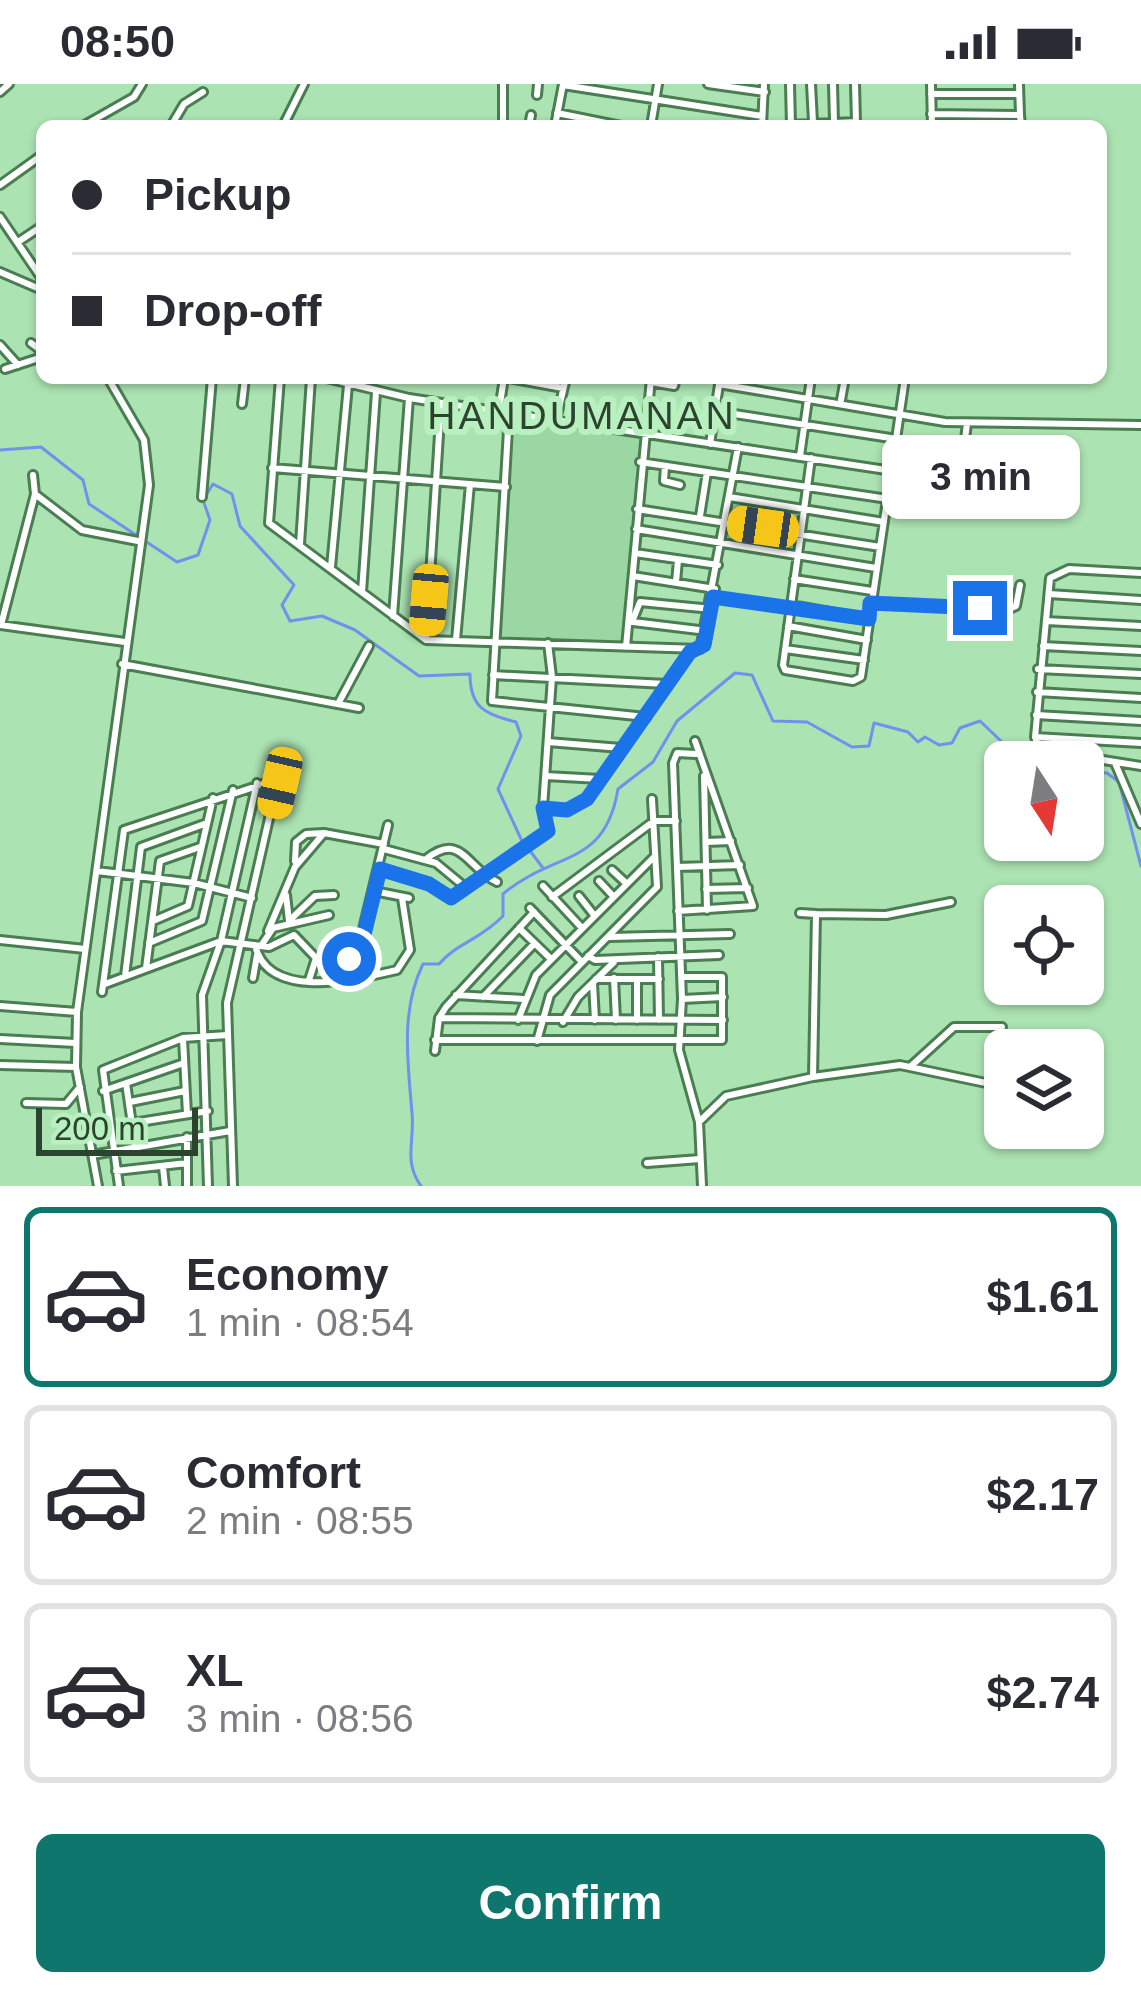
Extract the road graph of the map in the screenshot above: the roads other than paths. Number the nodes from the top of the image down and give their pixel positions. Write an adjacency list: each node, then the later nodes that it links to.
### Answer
1 (9, 84): 16 (street)
2 (142, 84): 28 (street)
3 (304, 84): 30 (street)
4 (503, 84): 31 (street)
5 (538, 84): 18 (street)
6 (563, 84): 21 (street); 22 (street)
7 (658, 84): 21 (street)
8 (708, 84): 15 (street)
9 (790, 84): 37 (street)
10 (811, 84): 38 (street)
11 (832, 84): 39 (street)
12 (855, 84): 40 (street)
13 (932, 84): 19 (street)
14 (1018, 84): 20 (street)
15 (764, 88): 27 (street)
16 (0, 92)
17 (203, 92): 29 (street)
18 (537, 94)
19 (931, 94): 20 (street); 23 (street)
20 (1019, 94): 25 (street)
21 (654, 103): 27 (street); 35 (street)
22 (557, 113): 33 (street); 34 (street)
23 (931, 114): 24 (street); 41 (street)
24 (970, 115): 25 (street); 42 (street)
25 (1020, 115): 43 (street)
26 (531, 116): 32 (street)
27 (762, 116): 36 (street)
28 (94, 120)
29 (175, 120)
30 (286, 120)
31 (503, 120)
32 (531, 120)
33 (556, 120)
34 (591, 120)
35 (651, 120)
36 (762, 120)
37 (791, 120)
38 (813, 120)
39 (834, 120)
40 (856, 120)
41 (932, 120)
42 (970, 120)
43 (1020, 120)
44 (36, 158): 45 (street)
45 (0, 185)
46 (0, 217): 48 (street)
47 (36, 230): 48 (street)
48 (18, 242): 49 (street)
49 (36, 270)
50 (0, 272): 51 (street)
51 (36, 287)
52 (31, 344): 54 (street)
53 (0, 345): 56 (street)
54 (36, 349)
55 (36, 357): 56 (street)
56 (18, 365): 57 (street)
57 (5, 369)
58 (111, 384): 124 (street)
59 (211, 384): 113 (street)
60 (244, 384): 80 (street)
61 (279, 384): 97 (street)
62 (311, 384): 98 (street)
63 (346, 384): 73 (street)
64 (505, 384): 81 (street)
65 (540, 384): 74 (street)
66 (564, 384): 74 (street)
67 (650, 384): 89 (street)
68 (719, 384): 82 (street)
69 (736, 384): 76 (street)
70 (810, 384): 76 (street)
71 (844, 384): 78 (street)
72 (904, 384): 83 (street)
73 (349, 385): 75 (street); 102 (street)
74 (563, 388): 85 (street)
75 (376, 392): 77 (street); 104 (street)
76 (808, 397): 78 (street); 87 (street)
77 (409, 398): 79 (street); 105 (street)
78 (841, 400): 83 (street)
79 (442, 403): 81 (street); 106 (street)
80 (242, 404)
81 (499, 411): 84 (street)
82 (715, 411): 87 (street); 91 (street)
83 (901, 412): 86 (street); 90 (street)
84 (509, 413): 85 (street); 111 (street)
85 (556, 420): 89 (street)
86 (967, 423): 88 (street); 107 (street)
87 (804, 424): 90 (street); 93 (street)
88 (1141, 425)
89 (642, 433): 91 (street); 95 (street)
90 (897, 439): 100 (street)
91 (710, 444): 92 (street)
92 (738, 447): 93 (street); 103 (street)
93 (800, 457): 94 (street)
94 (811, 458): 100 (street); 110 (street)
95 (640, 462): 96 (street); 117 (street)
96 (665, 466): 99 (street); 109 (street)
97 (272, 468): 98 (street); 126 (street)
98 (304, 471): 102 (street); 126 (street)
99 (707, 472): 103 (street); 119 (street)
100 (892, 472): 107 (street); 115 (street)
101 (33, 475): 112 (street)
102 (340, 475): 104 (street); 132 (street)
103 (733, 476): 110 (street); 114 (street)
104 (369, 477): 105 (street); 140 (street)
105 (402, 478): 106 (street); 147 (street)
106 (438, 481): 108 (street); 156 (street)
107 (959, 481): 116 (street)
108 (470, 484): 111 (street); 157 (street)
109 (680, 485)
110 (808, 486): 115 (street); 118 (street)
111 (506, 487): 155 (street)
112 (35, 494): 124 (street); 151 (street)
113 (202, 497)
114 (729, 497): 118 (street); 120 (street)
115 (888, 499): 121 (street)
116 (957, 506)
117 (637, 508): 119 (street); 122 (street)
118 (805, 508): 121 (street); 123 (street)
119 (700, 517): 120 (street)
120 (724, 521): 123 (street); 125 (street)
121 (884, 522): 127 (street)
122 (637, 529): 125 (street); 128 (street)
123 (801, 532): 127 (street); 129 (street)
124 (138, 538): 159 (street)
125 (722, 543): 129 (street); 131 (street)
126 (300, 544): 132 (street)
127 (880, 547): 133 (street)
128 (634, 553): 130 (street); 135 (street)
129 (798, 553): 133 (street); 136 (street)
130 (679, 560): 131 (street); 137 (street)
131 (718, 565): 141 (street)
132 (331, 567): 140 (street)
133 (876, 568): 139 (street)
134 (1141, 573): 142 (street)
135 (633, 576): 137 (street); 150 (street)
136 (794, 579): 139 (street); 145 (street)
137 (676, 582): 141 (street)
138 (1020, 585): 144 (street)
139 (872, 592): 144 (street)
140 (362, 593): 147 (street)
141 (714, 593): 145 (street); 146 (street)
142 (1049, 595): 143 (street); 149 (street)
143 (1141, 600)
144 (870, 603): 148 (street)
145 (790, 606): 148 (street); 152 (street)
146 (712, 609): 150 (street); 154 (street)
147 (392, 617): 156 (street)
148 (869, 619): 158 (street)
149 (1046, 621): 153 (street); 162 (street)
150 (630, 622): 154 (street); 163 (street)
151 (1, 625): 159 (street)
152 (788, 626): 158 (street); 164 (street)
153 (1141, 626)
154 (707, 631): 166 (street)
155 (494, 639): 157 (street); 160 (street); 171 (street)
156 (426, 640): 157 (street)
157 (456, 640)
158 (867, 640): 167 (street)
159 (125, 642): 168 (street)
160 (548, 643): 163 (street); 172 (street)
161 (369, 646): 176 (street)
162 (1041, 646): 165 (street); 169 (street)
163 (626, 647): 166 (street)
164 (785, 649): 167 (street); 167 (street)
165 (1141, 651)
166 (690, 652): 173 (street)
167 (864, 660)
168 (122, 664): 176 (street); 219 (street)
169 (1038, 669): 170 (street); 174 (street)
170 (1141, 674)
171 (493, 675): 172 (street); 178 (street)
172 (552, 677): 173 (street); 178 (street)
173 (666, 684): 180 (street)
174 (1037, 692): 175 (street); 179 (street)
175 (1141, 698)
176 (338, 704): 177 (street)
177 (359, 708)
178 (550, 708): 180 (street); 185 (street)
179 (1036, 715): 181 (street); 182 (street)
180 (646, 717): 187 (street)
181 (1141, 721)
182 (1035, 737): 184 (street); 186 (street)
183 (695, 741): 188 (street)
184 (1036, 741)
185 (548, 742): 187 (street); 193 (street)
186 (1141, 743)
187 (621, 748): 194 (street)
188 (696, 754): 191 (street); 200 (street)
189 (1104, 762): 190 (street)
190 (1115, 764): 192 (street); 203 (street)
191 (704, 766): 206 (street); 207 (street)
192 (1141, 766)
193 (546, 776): 194 (street); 199 (street)
194 (600, 779): 199 (street)
195 (257, 782): 196 (street); 238 (street); 243 (street)
196 (233, 790): 197 (street); 231 (street)
197 (213, 798): 202 (street); 220 (street)
198 (652, 799): 201 (street)
199 (543, 808): 221 (street)
200 (676, 820): 201 (street); 216 (street)
201 (654, 821): 211 (street); 242 (street)
202 (207, 823): 209 (street); 223 (street)
203 (1141, 824)
204 (388, 825): 208 (street)
205 (324, 833): 208 (street); 215 (street); 215 (street)
206 (731, 841): 207 (street); 213 (street)
207 (706, 842): 214 (street)
208 (384, 846): 210 (street); 217 (street)
209 (200, 847): 224 (street); 227 (street)
210 (409, 855): 212 (street); 222 (street)
211 (656, 856): 228 (street); 233 (street)
212 (426, 859): 221 (street); 232 (street)
213 (740, 865): 214 (street); 234 (street)
214 (707, 866): 216 (street); 235 (street)
215 (295, 867): 236 (street)
216 (677, 867): 230 (street)
217 (380, 869): 222 (street); 237 (street)
218 (612, 870): 228 (street)
219 (95, 871): 220 (street); 266 (street)
220 (117, 872): 223 (street); 276 (street)
221 (482, 873): 226 (street); 232 (street)
222 (404, 874): 232 (street)
223 (137, 875): 224 (street); 276 (street)
224 (157, 879): 227 (street); 251 (street)
225 (599, 881): 241 (street)
226 (496, 882)
227 (194, 883): 231 (street); 251 (street)
228 (627, 884): 241 (street)
229 (543, 886): 242 (street)
230 (678, 886): 233 (street); 246 (street)
231 (211, 887): 238 (street); 261 (street)
232 (465, 887)
233 (657, 887): 258 (street)
234 (748, 888): 235 (street); 245 (street)
235 (706, 889): 245 (street)
236 (286, 890): 252 (street); 255 (street)
237 (374, 891): 268 (street); 277 (street)
238 (232, 893): 243 (street); 260 (street)
239 (334, 896): 252 (street)
240 (579, 896): 250 (street)
241 (614, 896): 250 (street)
242 (552, 897): 254 (street)
243 (252, 898): 262 (street)
244 (951, 902): 248 (street)
245 (706, 910): 246 (street)
246 (678, 911): 256 (street)
247 (800, 913): 248 (street)
248 (816, 914): 316 (street)
249 (329, 915): 252 (street)
250 (594, 915): 254 (street)
251 (153, 921): 261 (street)
252 (288, 923): 255 (street)
253 (519, 927): 263 (street); 264 (street); 285 (street)
254 (581, 928): 263 (street)
255 (268, 931): 265 (street)
256 (680, 934): 257 (street); 258 (street); 270 (street)
257 (730, 934)
258 (606, 937): 273 (street)
259 (0, 940): 266 (street)
260 (221, 940): 262 (street); 275 (street); 303 (street)
261 (149, 943): 275 (street)
262 (240, 943): 265 (street); 304 (street)
263 (565, 943): 272 (street); 273 (street)
264 (534, 944): 272 (street); 286 (street)
265 (257, 949): 271 (street); 279 (street); 282 (street)
266 (85, 950): 291 (street)
267 (718, 955): 270 (street)
268 (358, 956): 271 (street); 277 (street)
269 (658, 957): 270 (street); 274 (street); 281 (street)
270 (681, 957): 278 (street)
271 (316, 958): 282 (street)
272 (551, 958): 288 (street)
273 (585, 959): 274 (street); 297 (street)
274 (616, 959): 284 (street)
275 (146, 968): 276 (street)
276 (125, 976)
277 (355, 977): 282 (street)
278 (682, 977): 287 (street); 289 (street)
279 (253, 978)
280 (614, 978): 283 (street); 284 (street); 295 (street)
281 (659, 979): 283 (street); 299 (street)
282 (309, 980)
283 (637, 980): 298 (street)
284 (595, 981): 293 (street); 301 (street)
285 (456, 995): 286 (street); 292 (street)
286 (483, 997): 288 (street)
287 (723, 997): 289 (street); 296 (street)
288 (523, 999): 294 (street)
289 (682, 999): 300 (street)
290 (0, 1006): 291 (street)
291 (77, 1012): 310 (street)
292 (439, 1018): 294 (street); 307 (street)
293 (595, 1019): 295 (street); 301 (street)
294 (518, 1020): 297 (street)
295 (616, 1020): 298 (street)
296 (724, 1020): 300 (street); 308 (street)
297 (542, 1021): 301 (street); 309 (street)
298 (637, 1021): 299 (street)
299 (659, 1021): 300 (street)
300 (682, 1021): 308 (street)
301 (563, 1022)
302 (1002, 1028): 315 (street)
303 (205, 1035): 304 (street); 305 (street); 324 (street)
304 (226, 1035): 328 (street)
305 (183, 1038): 312 (street); 320 (street)
306 (0, 1039): 310 (street)
307 (435, 1040): 309 (street); 311 (street)
308 (682, 1040): 309 (street); 326 (street)
309 (537, 1041)
310 (75, 1043): 314 (street)
311 (435, 1051)
312 (184, 1063): 317 (street); 321 (street)
313 (0, 1065): 314 (street)
314 (76, 1067): 319 (street)
315 (910, 1067): 316 (street); 318 (street)
316 (814, 1077): 326 (street)
317 (126, 1083): 320 (street); 322 (street)
318 (984, 1083)
319 (80, 1087): 323 (street); 333 (street)
320 (104, 1091): 332 (street)
321 (185, 1091): 322 (street); 325 (street)
322 (129, 1102): 327 (street)
323 (26, 1103)
324 (208, 1111): 325 (street); 329 (street)
325 (187, 1114): 327 (street)
326 (699, 1122): 334 (street)
327 (133, 1124): 331 (street)
328 (230, 1131): 329 (street); 346 (street)
329 (208, 1134): 330 (street); 345 (street)
330 (187, 1137): 331 (street); 335 (street)
331 (135, 1145): 332 (street)
332 (112, 1149): 333 (street); 338 (street)
333 (92, 1155): 340 (street)
334 (700, 1159): 336 (street); 347 (street)
335 (188, 1163): 337 (street); 344 (street)
336 (647, 1163)
337 (163, 1166): 339 (street); 343 (street)
338 (116, 1171): 339 (street); 341 (street)
339 (142, 1171): 342 (street)
340 (98, 1186)
341 (118, 1186)
342 (144, 1186)
343 (165, 1186)
344 (188, 1186)
345 (208, 1186)
346 (232, 1186)
347 (701, 1186)

